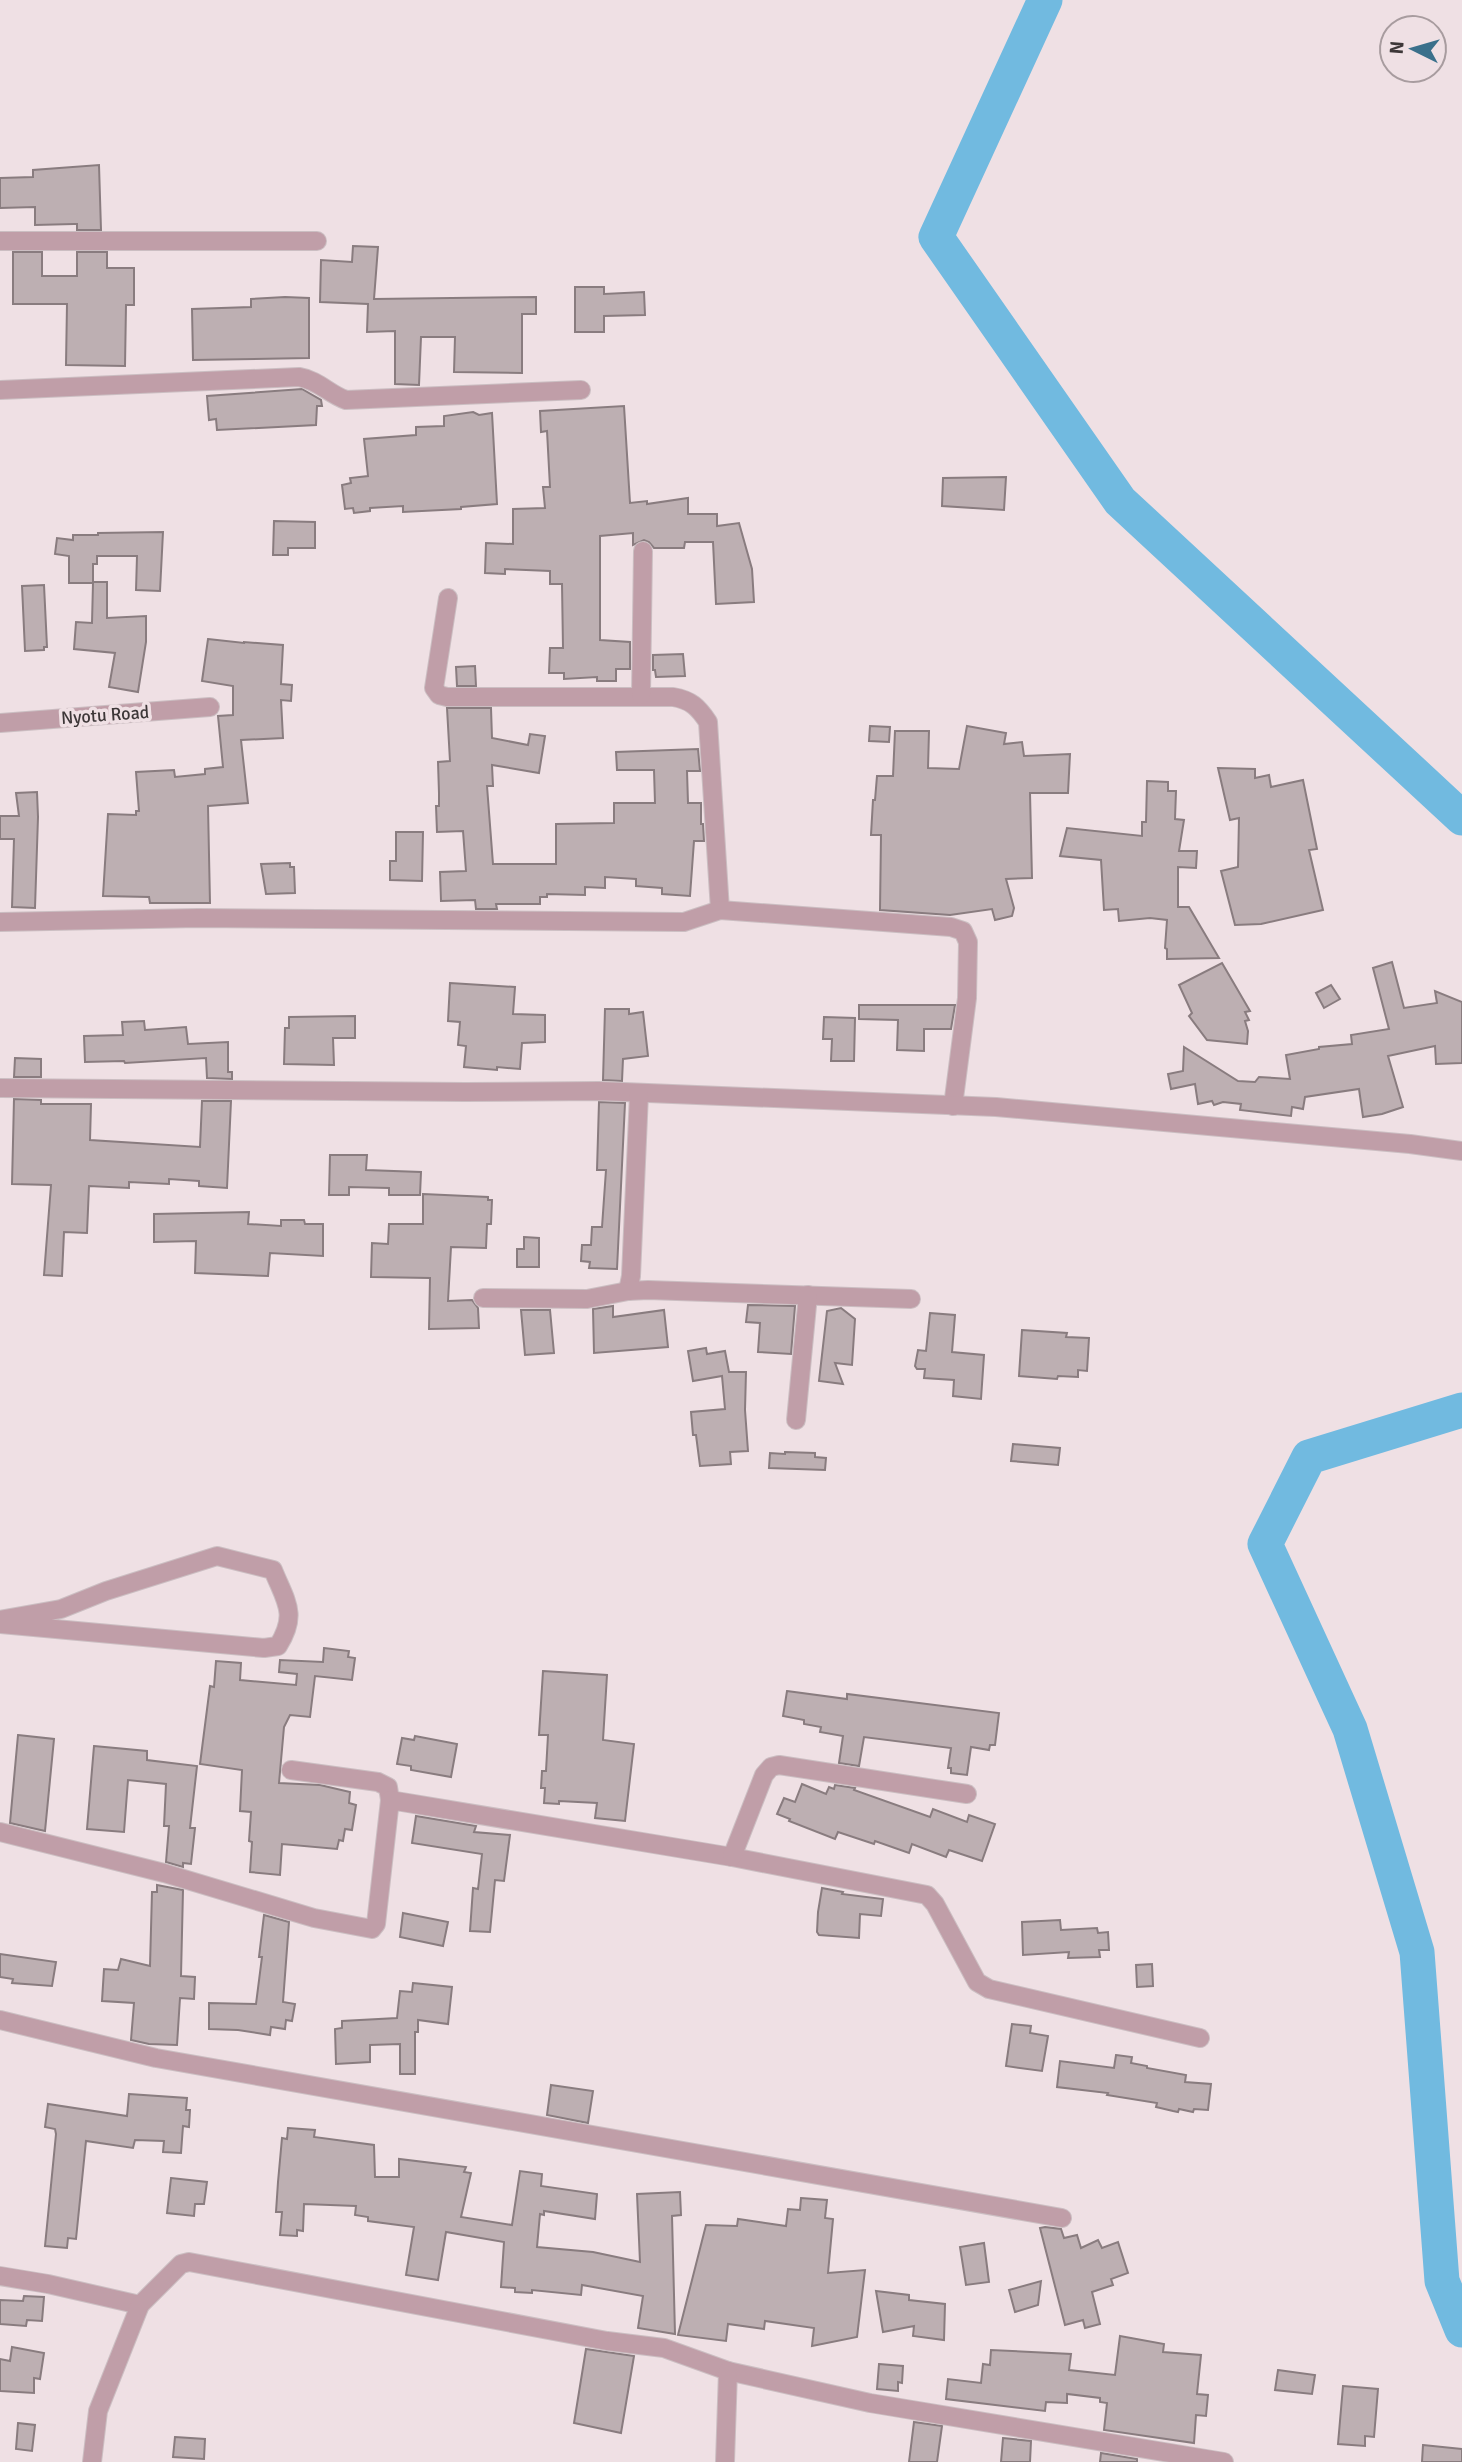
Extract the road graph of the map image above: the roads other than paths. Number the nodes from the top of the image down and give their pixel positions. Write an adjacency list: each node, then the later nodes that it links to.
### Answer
1 (0, 241): 2 (street)
2 (317, 241)
3 (0, 390): 4 (street)
4 (581, 390)
5 (643, 551): 7 (street)
6 (447, 597): 7 (street)
7 (641, 695): 10 (street)
8 (210, 707): 9 (street, Nyotu Road)
9 (0, 723)
10 (720, 910): 11 (street); 14 (street)
11 (0, 922)
12 (0, 1088): 13 (street)
13 (639, 1094): 14 (street); 16 (street)
14 (953, 1106): 15 (street)
15 (1462, 1151)
16 (628, 1291): 17 (street); 18 (street)
17 (808, 1295): 19 (street); 20 (street)
18 (482, 1298)
19 (911, 1299)
20 (796, 1420)
21 (0, 1622): 21 (street)
22 (291, 1770): 24 (street)
23 (967, 1794): 26 (street)
24 (390, 1800): 25 (street); 26 (street)
25 (0, 1832)
26 (732, 1857): 28 (street)
27 (0, 2020): 29 (street)
28 (1200, 2038)
29 (1062, 2218)
30 (0, 2276): 31 (street)
31 (140, 2305): 32 (street); 33 (street)
32 (728, 2371): 34 (street); 35 (street)
33 (92, 2462)
34 (725, 2462)
35 (1224, 2462)

